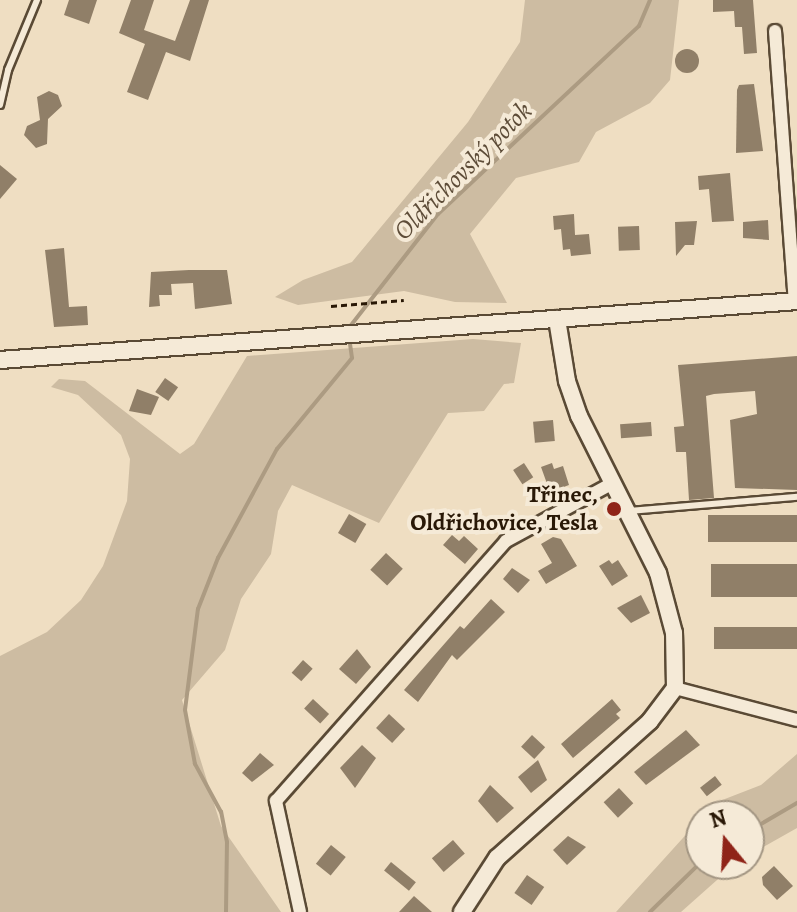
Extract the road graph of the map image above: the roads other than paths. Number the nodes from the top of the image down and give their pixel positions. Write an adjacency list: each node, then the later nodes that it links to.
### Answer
1 (37, 0): 3 (lane)
2 (775, 31): 4 (street)
3 (0, 105)
4 (796, 301): 5 (main road)
5 (557, 319): 6 (main road); 7 (main road)
6 (0, 360)
7 (611, 484): 9 (main road); 12 (street)
8 (797, 497): 9 (lane)
9 (625, 511): 10 (main road)
10 (675, 688): 11 (street); 13 (main road)
11 (797, 720)
12 (300, 912)
13 (462, 912)

